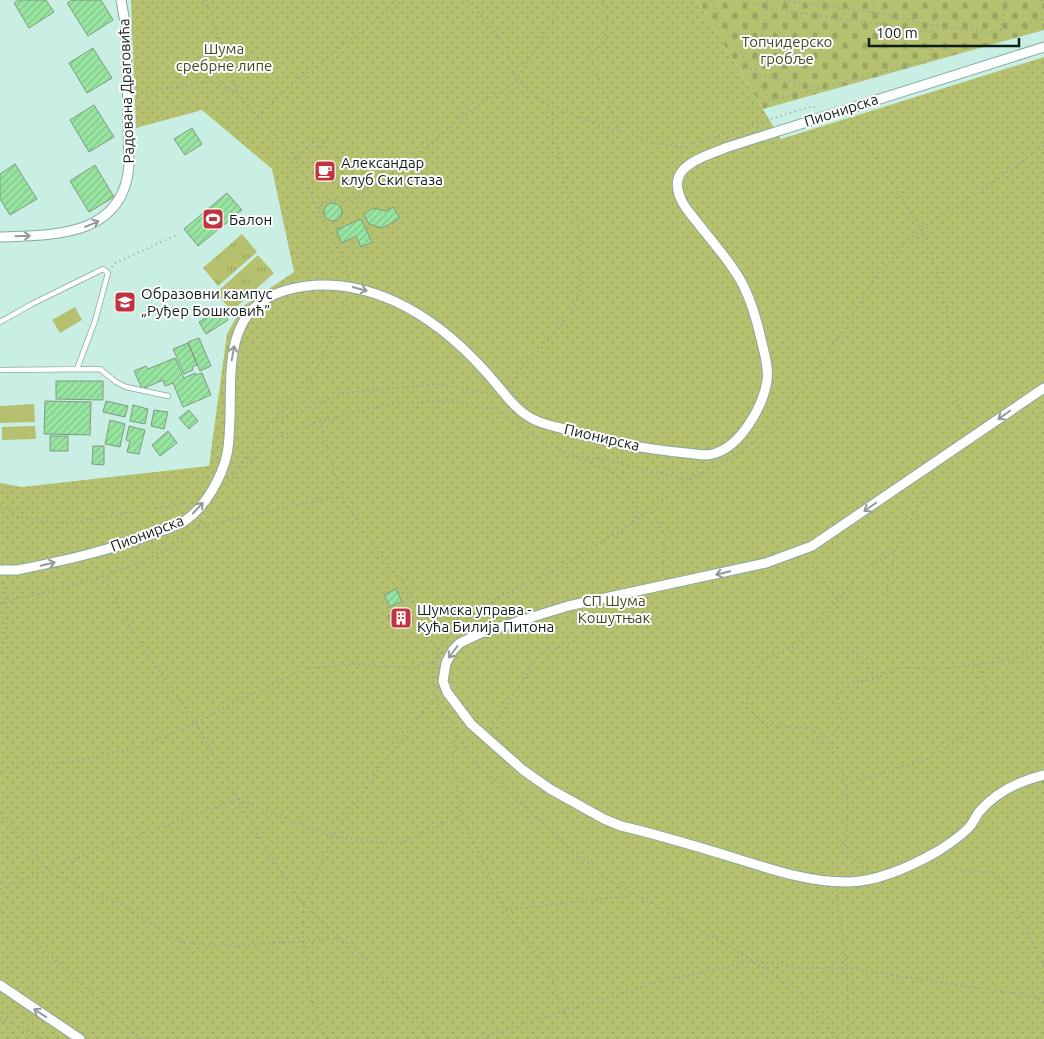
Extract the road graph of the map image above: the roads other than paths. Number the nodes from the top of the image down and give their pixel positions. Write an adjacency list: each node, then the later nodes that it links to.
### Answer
1 (121, 0): 3 (street, Радована Драговића, one-way to 1)
2 (1044, 47): 9 (street, Пионирска, one-way to 2)
3 (0, 237)
4 (0, 322): 6 (lane)
5 (0, 370): 6 (lane)
6 (77, 370): 8 (lane)
7 (1044, 388): 10 (street, one-way to 10)
8 (168, 396)
9 (1, 570)
10 (1044, 775)
11 (0, 985): 12 (street, one-way to 11)
12 (80, 1039)

